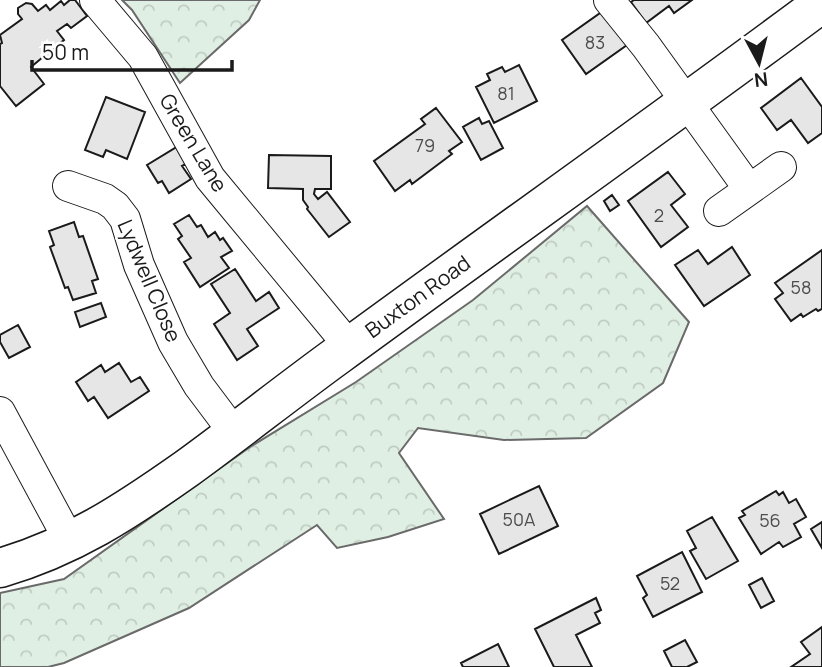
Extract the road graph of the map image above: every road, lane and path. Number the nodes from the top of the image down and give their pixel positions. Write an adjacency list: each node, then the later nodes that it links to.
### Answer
1 (95, 0): 9 (street, Green Lane)
2 (609, 0): 4 (street)
3 (813, 4): 4 (highway, Buxton Road)
4 (686, 103): 7 (street); 9 (highway, Buxton Road)
5 (781, 167): 7 (street)
6 (68, 186): 11 (street, Lydwell Close)
7 (749, 189): 8 (street)
8 (719, 211)
9 (350, 346): 11 (highway, Buxton Road)
10 (0, 412): 12 (street)
11 (235, 434): 12 (highway, Buxton Road)
12 (70, 542): 13 (highway, Buxton Road)
13 (0, 568)

